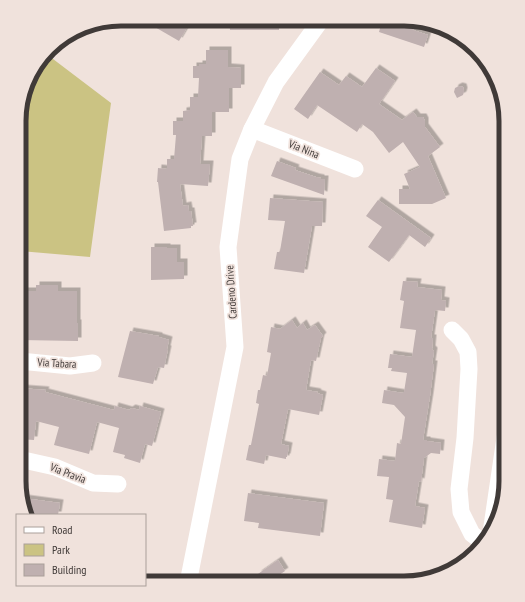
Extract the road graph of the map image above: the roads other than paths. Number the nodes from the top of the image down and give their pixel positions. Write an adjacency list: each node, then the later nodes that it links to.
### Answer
1 (317, 26): 2 (street, Cardeno Drive)
2 (252, 129): 3 (street, Via Nina); 12 (street, Cardeno Drive)
3 (355, 170)
4 (452, 330): 11 (street)
5 (26, 362): 6 (street, Via Tabara)
6 (94, 363)
7 (26, 461): 9 (street, Via Pravia)
8 (499, 479): 10 (street)
9 (118, 484)
10 (494, 511)
11 (479, 539)
12 (189, 576)

